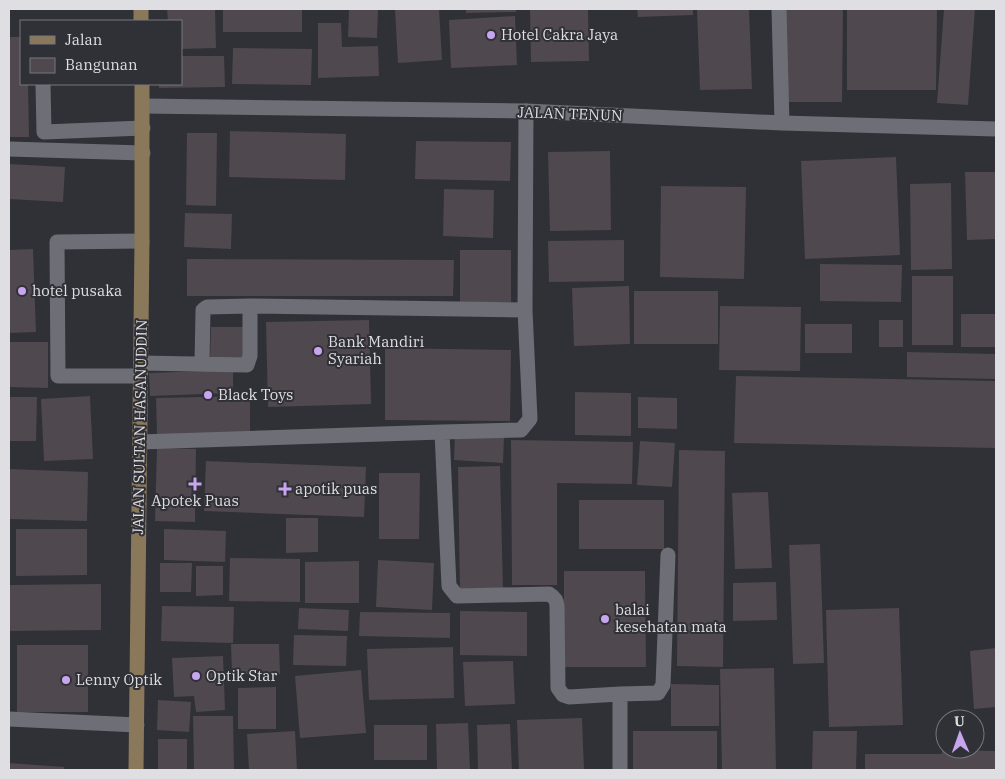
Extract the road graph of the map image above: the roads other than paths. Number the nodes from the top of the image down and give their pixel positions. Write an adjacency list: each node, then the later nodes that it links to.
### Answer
1 (780, 9): 6 (street)
2 (42, 85): 7 (street)
3 (142, 85): 4 (main road, JALAN SULTAN HASANUDDIN)
4 (143, 106): 5 (street, JALAN TENUN); 7 (main road, JALAN SULTAN HASANUDDIN)
5 (526, 111): 6 (street, JALAN TENUN); 13 (street)
6 (782, 123): 8 (street, JALAN TENUN)
7 (143, 128): 10 (main road, JALAN SULTAN HASANUDDIN)
8 (996, 129)
9 (9, 149): 10 (street)
10 (143, 153): 11 (main road, JALAN SULTAN HASANUDDIN)
11 (142, 241): 15 (main road, JALAN SULTAN HASANUDDIN); 15 (street)
12 (250, 306): 13 (street); 14 (street); 14 (street)
13 (525, 310): 16 (street)
14 (202, 364): 15 (street)
15 (141, 369): 17 (main road, JALAN SULTAN HASANUDDIN)
16 (442, 432): 17 (street); 19 (street)
17 (140, 442): 21 (main road, JALAN SULTAN HASANUDDIN)
18 (668, 555): 19 (street)
19 (620, 694): 23 (street)
20 (9, 719): 21 (street)
21 (137, 724): 22 (main road, JALAN SULTAN HASANUDDIN)
22 (136, 770)
23 (620, 770)

